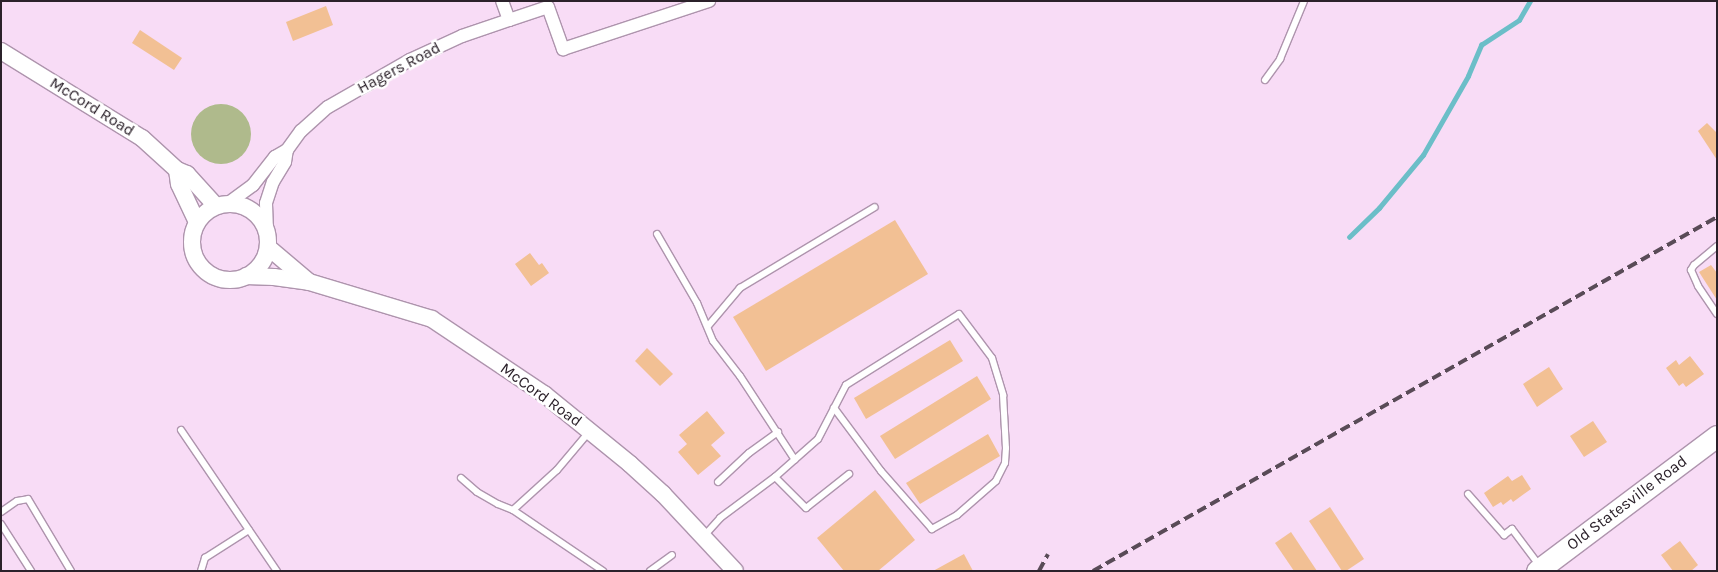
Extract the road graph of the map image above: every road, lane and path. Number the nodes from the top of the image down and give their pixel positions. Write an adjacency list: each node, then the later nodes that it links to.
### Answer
1 (502, 1): 4 (street)
2 (709, 1): 4 (street, Hagers Road)
3 (1304, 1): 6 (lane)
4 (509, 20): 7 (street, Hagers Road)
5 (1, 52): 8 (street, McCord Road)
6 (1265, 80)
7 (287, 150): 9 (street, Hagers Road); 13 (street, Hagers Road)
8 (177, 170): 9 (street, McCord Road); 11 (street)
9 (221, 205): 11 (street); 13 (street, McCord Road)
10 (875, 207): 18 (lane)
11 (197, 222): 15 (street, McCord Road)
12 (657, 234): 18 (lane)
13 (268, 240): 15 (street); 16 (street, McCord Road)
14 (1717, 246): 17 (lane)
15 (246, 276): 16 (street, McCord Road)
16 (309, 282): 21 (street, McCord Road)
17 (1717, 314)
18 (708, 326): 22 (lane)
19 (834, 408): 19 (lane); 24 (lane)
20 (181, 430): 33 (lane)
21 (590, 431): 30 (lane); 34 (street, McCord Road)
22 (778, 432): 24 (lane); 28 (lane)
23 (1716, 437): 36 (main road, Old Statesville Road)
24 (795, 460): 26 (lane)
25 (849, 474): 26 (lane)
26 (775, 477): 34 (lane)
27 (461, 478): 30 (lane)
28 (718, 482)
29 (1468, 494): 36 (lane)
30 (513, 510): 41 (lane)
31 (1, 512): 38 (lane)
32 (1, 524): 37 (lane)
33 (249, 530): 39 (lane); 40 (lane)
34 (704, 536): 43 (street, McCord Road)
35 (672, 555): 42 (lane)
36 (1539, 569)
37 (31, 571)
38 (71, 571)
39 (200, 571)
40 (277, 571)
41 (603, 571)
42 (650, 571)
43 (735, 571)

